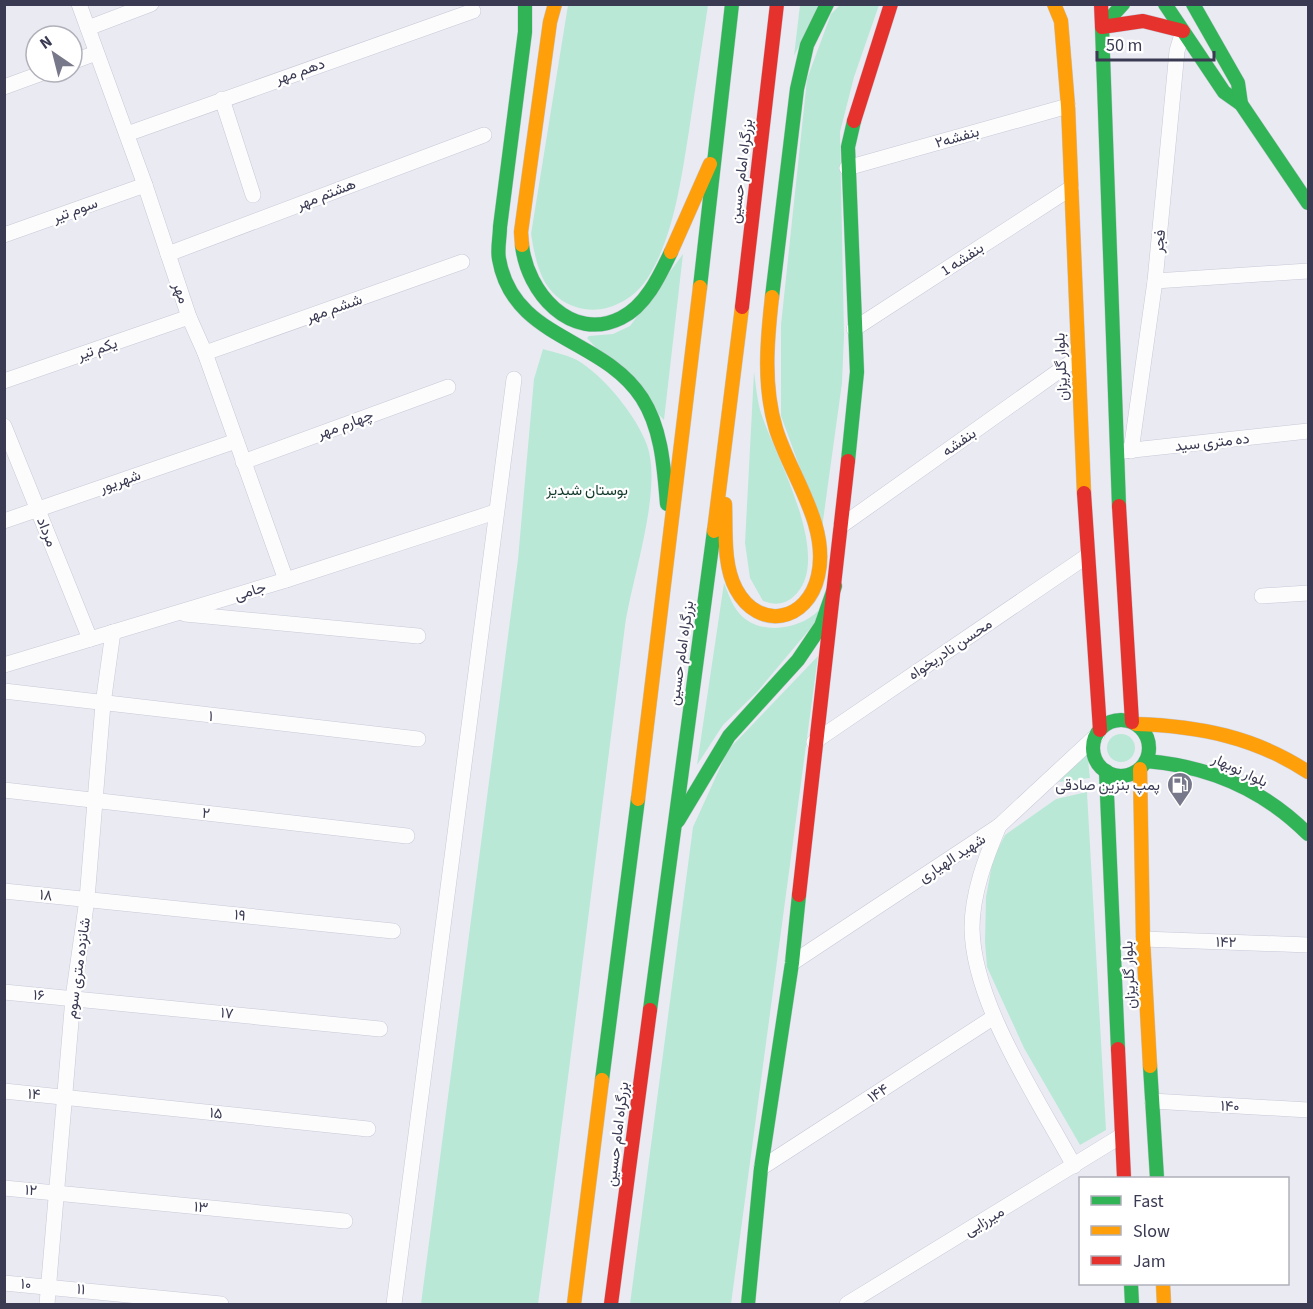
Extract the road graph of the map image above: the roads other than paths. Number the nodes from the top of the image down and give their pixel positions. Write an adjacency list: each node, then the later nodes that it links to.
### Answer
1 (79, 4): 18 (street, مهر)
2 (151, 4): 18 (street)
3 (525, 4): 57 (main road)
4 (555, 4): 29 (main road)
5 (732, 4): 29 (main road, بزرگراه امام حسین)
6 (777, 4): 52 (main road, بزرگراه امام حسین)
7 (827, 4): 52 (main road)
8 (891, 4): 30 (main road)
9 (1054, 4): 16 (main road, بلوار گلریزان)
10 (1061, 4): 16 (main road)
11 (1101, 4): 17 (main road)
12 (1123, 4): 17 (main road)
13 (1165, 4): 19 (main road)
14 (1194, 4): 25 (main road)
15 (473, 11): 24 (street, دهم مهر)
16 (1061, 21): 26 (main road, بلوار گلریزان)
17 (1102, 27): 19 (main road); 50 (main road)
18 (87, 28): 20 (street, مهر)
19 (1183, 32): 25 (main road); 39 (street, فجر)
20 (96, 53): 21 (street); 27 (street, مهر)
21 (84, 58)
22 (24, 80): 23 (street)
23 (4, 87)
24 (222, 99): 27 (street, دهم مهر); 33 (street)
25 (1242, 104): 34 (main road)
26 (1068, 106): 30 (street, بنفشه۲); 32 (main road, بلوار گلریزان)
27 (127, 134): 31 (street, مهر)
28 (484, 135): 36 (street, هشتم مهر)
29 (716, 150): 57 (main road, بزرگراه امام حسین)
30 (847, 168): 41 (main road)
31 (145, 184): 35 (street, سوم تیر); 36 (street, مهر)
32 (1071, 188): 41 (street, بنفشه 1); 43 (main road, بلوار گلریزان)
33 (253, 195)
34 (1308, 203)
35 (4, 235)
36 (168, 254): 40 (street, مهر)
37 (462, 262): 42 (street, ششم مهر)
38 (1308, 271): 39 (street)
39 (1155, 282): 50 (street, فجر)
40 (189, 317): 42 (street, مهر); 45 (street, یکم تیر)
41 (854, 329): 56 (main road)
42 (205, 353): 49 (street, مهر)
43 (1077, 358): 56 (street, بنفشه); 58 (main road, بلوار گلریزان)
44 (514, 379): 54 (street)
45 (4, 381)
46 (448, 387): 51 (street, چهارم مهر)
47 (4, 426): 53 (street, مرداد)
48 (1308, 431): 50 (street, ده متری سید)
49 (236, 441): 51 (street, مهر); 53 (street, شهریور)
50 (1123, 452): 70 (main road)
51 (243, 462): 59 (street, مهر)
52 (722, 474): 80 (main road, بزرگراه امام حسین)
53 (38, 509): 55 (street, شهریور); 66 (street, مرداد)
54 (495, 513): 59 (street, جامی); 112 (street)
55 (4, 521)
56 (841, 526): 60 (main road)
57 (670, 544): 113 (main road, بزرگراه امام حسین)
58 (1087, 556): 71 (main road, بلوار گلریزان); 73 (street, محسن نادریخواه)
59 (286, 580): 63 (street, جامی)
60 (835, 586): 73 (main road); 80 (main road)
61 (1308, 593): 62 (street)
62 (1262, 596)
63 (176, 613): 64 (street, جامی); 65 (street)
64 (113, 632): 66 (street, جامی); 69 (street, شانزده متری سوم)
65 (418, 636)
66 (90, 639): 67 (street, جامی)
67 (4, 665)
68 (4, 691): 69 (street, ۱)
69 (103, 704): 72 (street, ۱); 78 (street, شانزده متری سوم)
70 (1134, 723): 71 (main road); 74 (main road); 76 (main road, بلوار نوبهار)
71 (1099, 732): 75 (main road); 79 (street, شهید الهیاری)
72 (417, 738)
73 (814, 742): 88 (main road)
74 (1143, 765): 75 (main road); 81 (main road, بلوار نوبهار); 86 (main road, بلوار گلریزان)
75 (1106, 771): 98 (main road, بلوار گلریزان)
76 (1308, 772)
77 (4, 790): 78 (street, ۲)
78 (94, 800): 82 (street, ۲); 84 (street, شانزده متری سوم)
79 (999, 826): 88 (street, شهید الهیاری); 91 (street)
80 (674, 828): 114 (main road, بزرگراه امام حسین)
81 (1308, 834)
82 (407, 836)
83 (4, 891): 84 (street, ۱۸)
84 (87, 900): 85 (street, ۱۹); 90 (street, شانزده متری سوم)
85 (393, 931)
86 (1143, 939): 87 (street, ۱۴۲); 95 (main road, بلوار گلریزان)
87 (1308, 945)
88 (792, 963): 100 (main road)
89 (4, 992): 90 (street, ۱۶)
90 (73, 998): 92 (street, ۱۷); 94 (street, شانزده متری سوم)
91 (994, 1017): 99 (street); 100 (street, ۱۴۴)
92 (380, 1029)
93 (4, 1091): 94 (street, ۱۴)
94 (63, 1096): 97 (street, ۱۵); 104 (street, شانزده متری سوم)
95 (1152, 1101): 96 (street, ۱۴۰); 102 (main road, بلوار گلریزان)
96 (1308, 1110)
97 (368, 1129)
98 (1121, 1136): 99 (street, میرزایی); 101 (main road, بلوار گلریزان)
99 (1074, 1166): 116 (street, میرزایی)
100 (761, 1168): 115 (main road)
101 (1124, 1177)
102 (1157, 1177)
103 (4, 1188): 104 (street, ۱۲)
104 (57, 1193): 105 (street, ۱۳); 109 (street, شانزده متری سوم)
105 (345, 1221)
106 (4, 1283): 109 (street, ۱۰)
107 (1131, 1285): 117 (main road)
108 (1163, 1285): 118 (main road)
109 (48, 1286): 110 (street, شانزده متری سوم); 111 (street, ۱۱)
110 (46, 1305)
111 (221, 1305)
112 (394, 1305)
113 (574, 1305)
114 (611, 1305)
115 (748, 1305)
116 (847, 1305)
117 (1132, 1305)
118 (1164, 1305)

